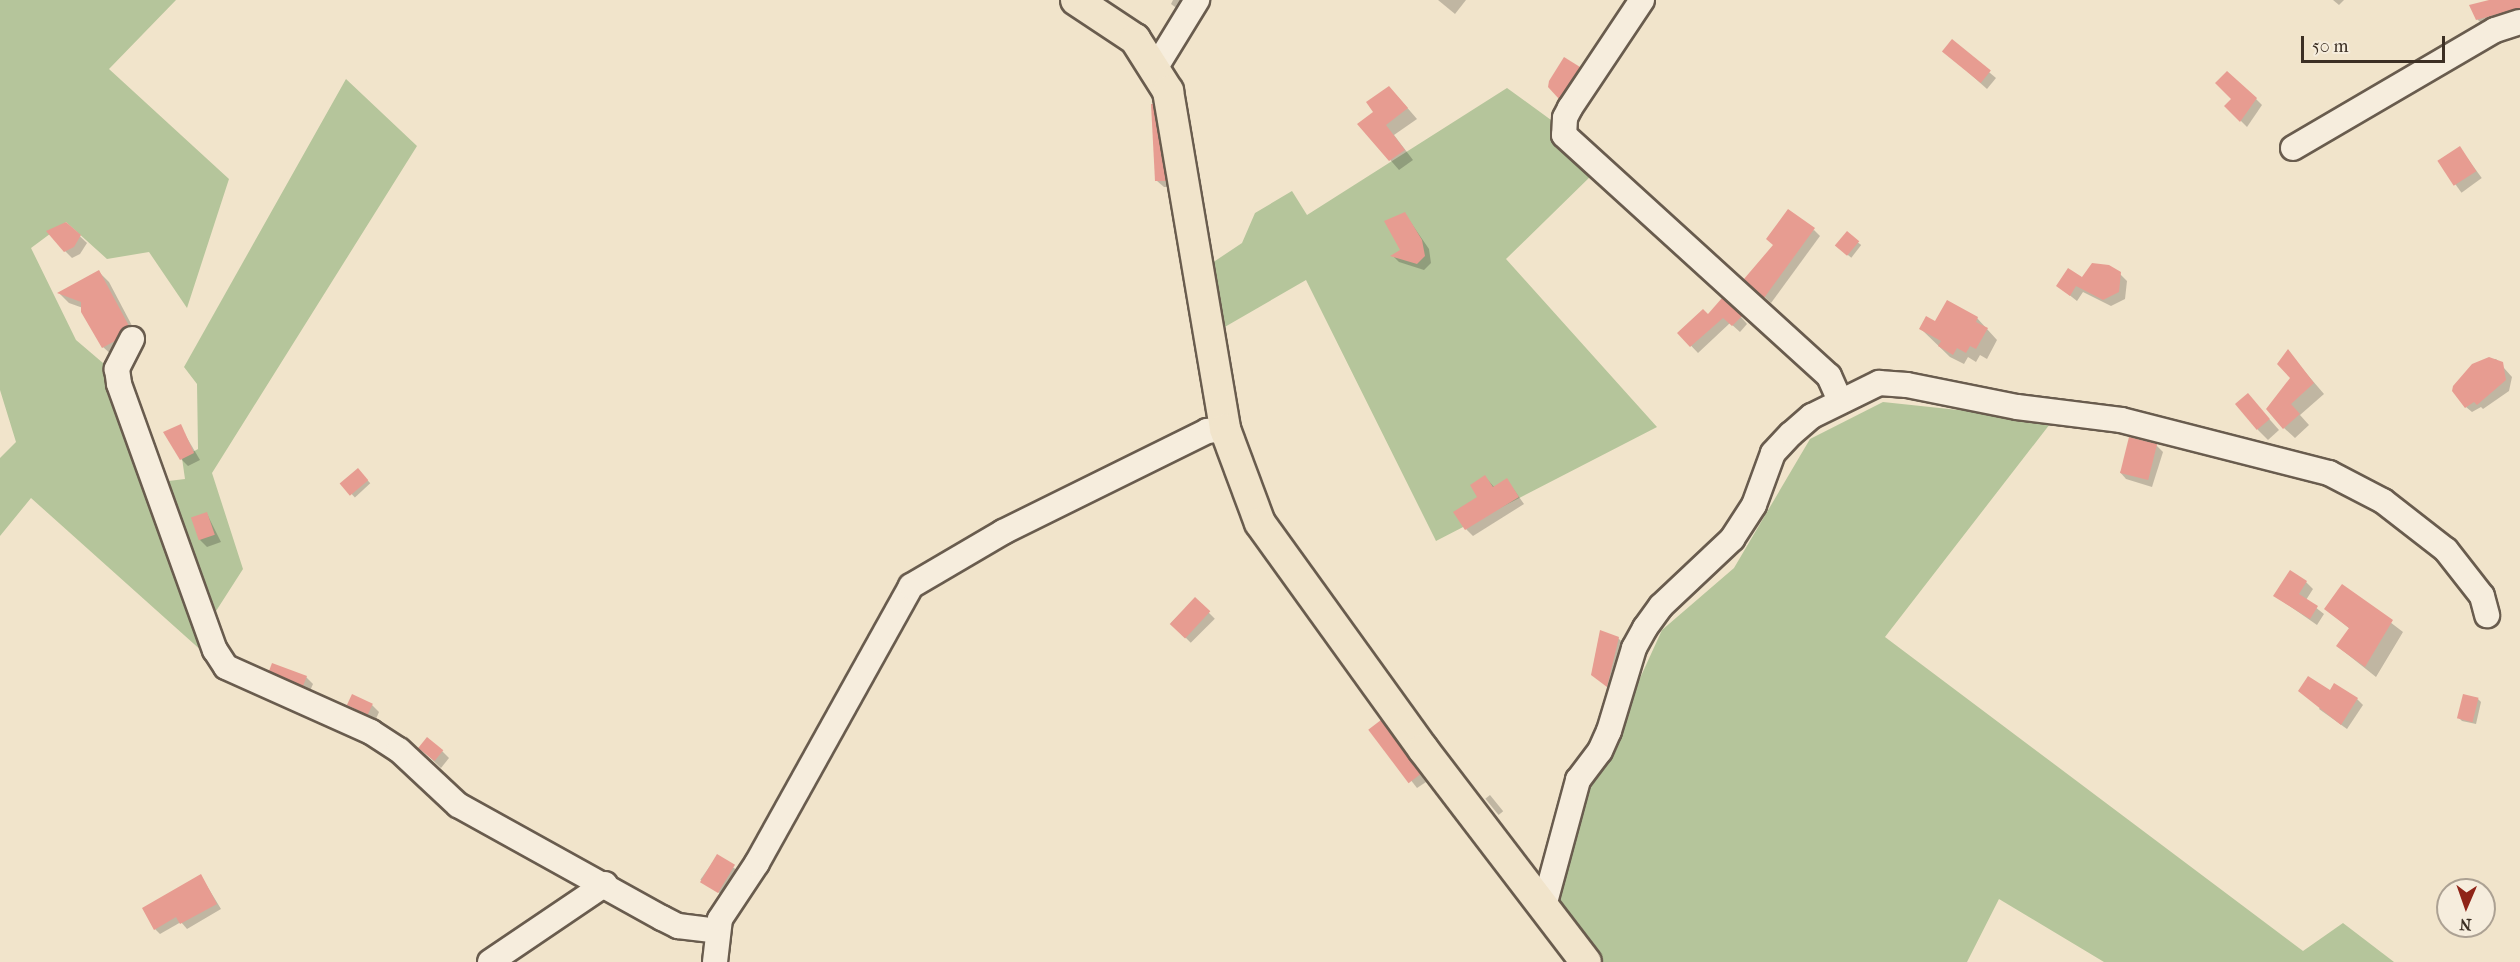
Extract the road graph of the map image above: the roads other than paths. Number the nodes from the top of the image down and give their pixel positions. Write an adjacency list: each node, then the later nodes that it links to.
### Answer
1 (1076, 0): 5 (main road)
2 (1197, 0): 5 (street)
3 (1642, 0): 8 (street)
4 (2520, 22): 6 (street)
5 (1156, 68): 9 (main road)
6 (2293, 148)
7 (132, 339): 11 (street)
8 (1839, 400): 10 (street); 12 (street)
9 (1225, 429): 12 (main road); 13 (street)
10 (2487, 615)
11 (605, 884): 13 (street); 14 (street)
12 (1544, 906): 16 (main road)
13 (716, 931): 15 (street)
14 (490, 962)
15 (715, 962)
16 (1586, 962)

